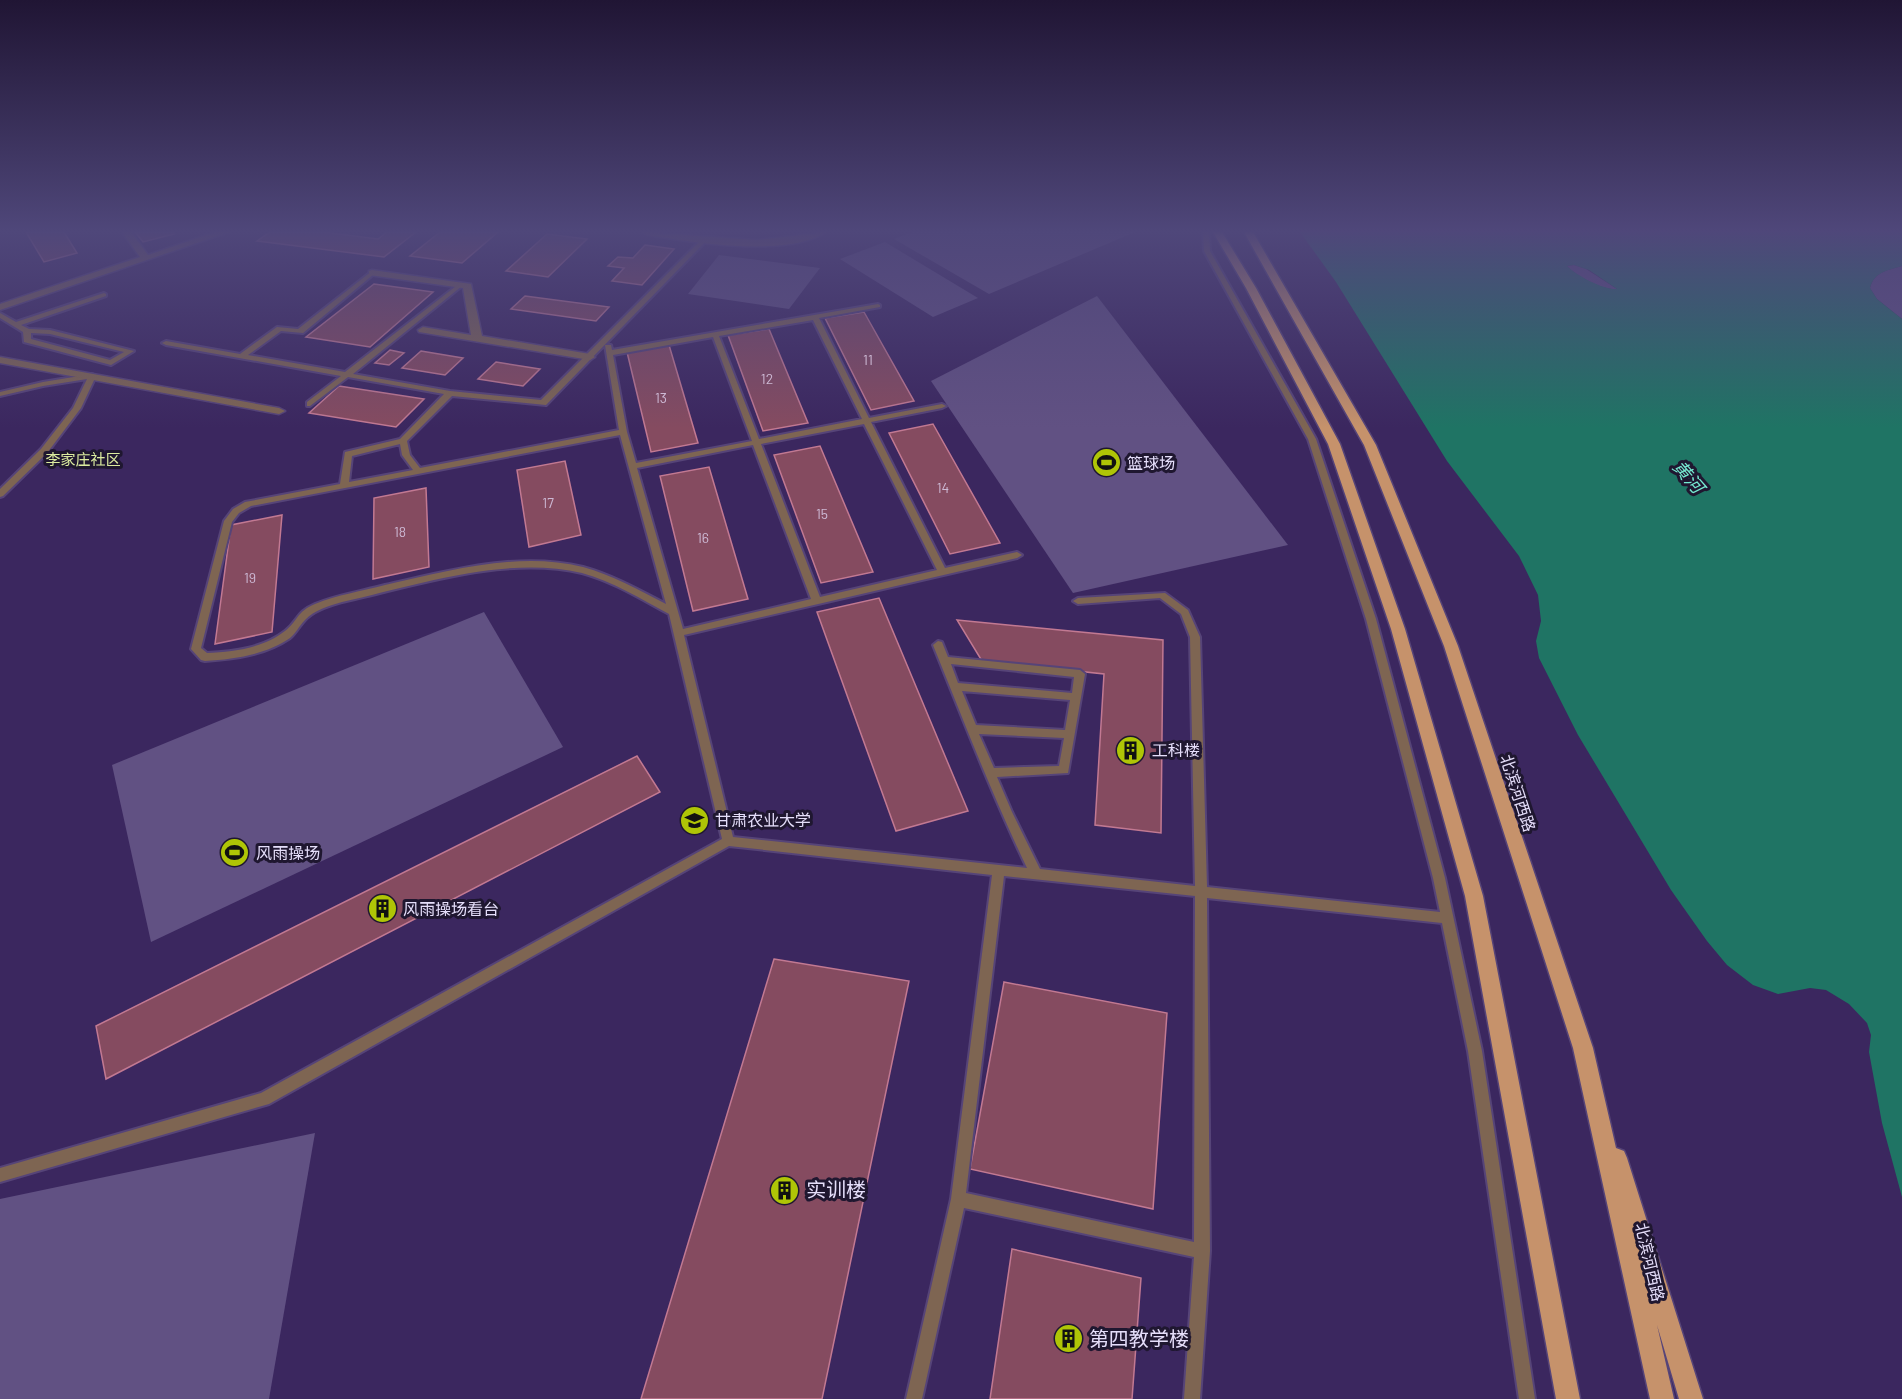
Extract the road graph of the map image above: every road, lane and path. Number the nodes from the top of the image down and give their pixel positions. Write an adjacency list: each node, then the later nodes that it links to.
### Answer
1 (29, 297): 11 (street)
2 (97, 297): 14 (lane)
3 (342, 297): 22 (lane)
4 (444, 297): 25 (lane)
5 (470, 297): 18 (street)
6 (648, 297): 19 (lane)
7 (1233, 297): 57 (lane)
8 (1256, 297): 65 (main road)
9 (1285, 297): 58 (main road, 北滨河西路)
10 (878, 306): 13 (lane)
11 (0, 307)
12 (0, 315): 14 (lane)
13 (815, 317): 17 (lane); 32 (lane)
14 (16, 324): 16 (lane)
15 (423, 330): 18 (street)
16 (27, 331): 16 (lane)
17 (715, 334): 21 (lane); 35 (lane)
18 (477, 339): 23 (street)
19 (607, 340): 21 (lane); 23 (lane)
20 (166, 343): 22 (lane)
21 (609, 353): 33 (lane)
22 (242, 356): 25 (lane)
23 (590, 357): 27 (lane)
24 (0, 360): 26 (street)
25 (346, 374): 27 (lane); 29 (lane)
26 (92, 376): 28 (lane); 31 (street); 39 (lane)
27 (450, 393): 34 (lane)
28 (0, 394)
29 (310, 404)
30 (942, 405): 32 (lane)
31 (279, 411)
32 (866, 419): 35 (lane); 41 (lane)
33 (623, 432): 36 (lane); 37 (lane)
34 (403, 441): 37 (lane); 38 (lane)
35 (756, 442): 36 (lane); 42 (lane)
36 (634, 466): 44 (lane)
37 (417, 470): 38 (lane)
38 (344, 484): 44 (lane)
39 (0, 494)
40 (1017, 555): 41 (lane)
41 (942, 572): 42 (lane)
42 (817, 601): 45 (lane)
43 (1078, 601): 56 (lane)
44 (674, 612): 45 (lane)
45 (679, 633): 53 (lane)
46 (938, 645): 47 (lane)
47 (944, 660): 48 (lane); 49 (lane)
48 (954, 686): 49 (lane); 50 (lane)
49 (1076, 697): 51 (lane)
50 (972, 729): 51 (lane); 52 (lane)
51 (1070, 734): 52 (lane)
52 (990, 773): 55 (lane)
53 (728, 841): 54 (lane); 59 (lane)
54 (999, 870): 55 (lane); 60 (lane)
55 (1036, 874): 56 (lane)
56 (1202, 892): 57 (lane); 61 (lane)
57 (1447, 918): 64 (lane)
58 (1583, 1048): 66 (main road, 北滨河西路); 67 (main road)
59 (0, 1175)
60 (958, 1199): 61 (lane); 62 (lane)
61 (1202, 1251): 63 (lane)
62 (914, 1399)
63 (1192, 1399)
64 (1527, 1399)
65 (1568, 1399)
66 (1662, 1399)
67 (1691, 1399)

